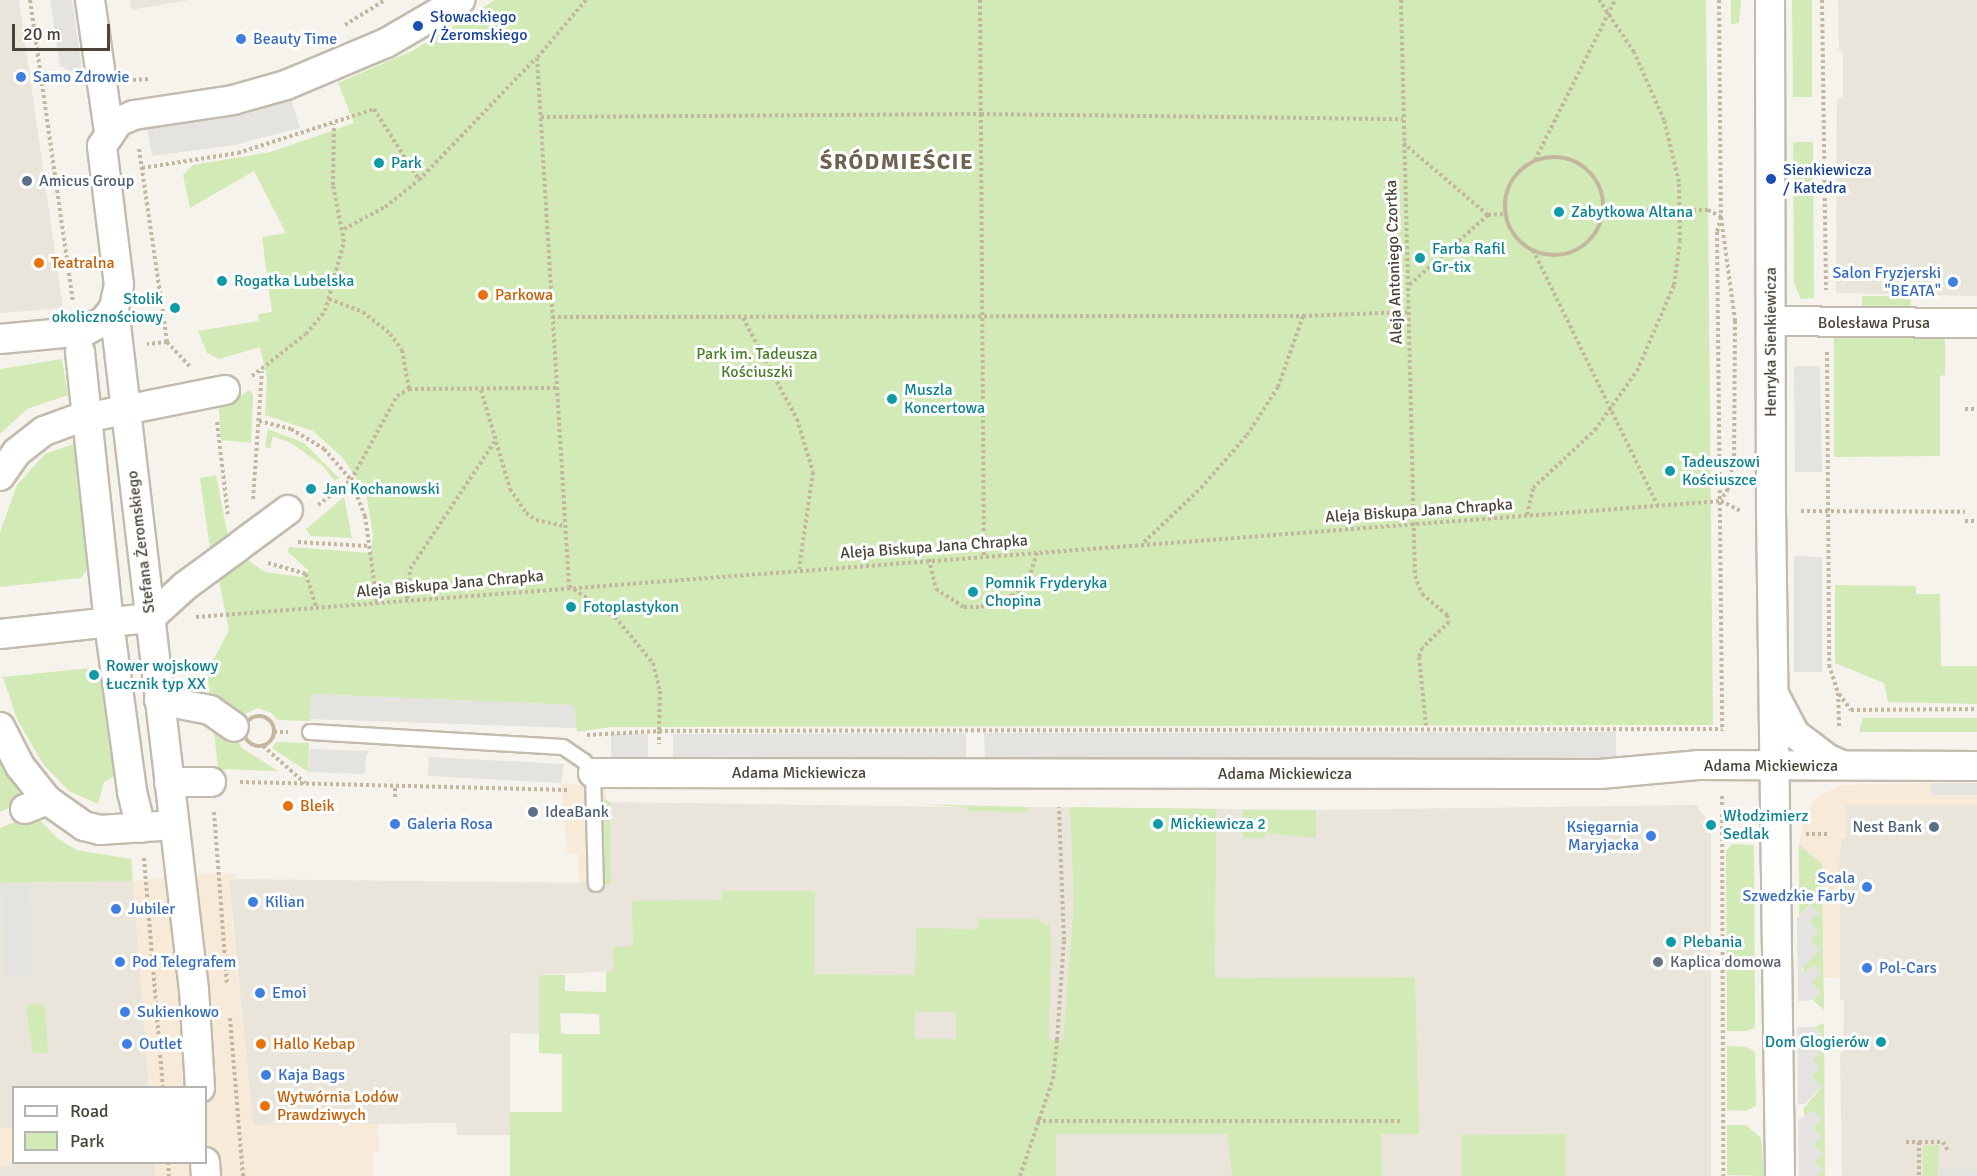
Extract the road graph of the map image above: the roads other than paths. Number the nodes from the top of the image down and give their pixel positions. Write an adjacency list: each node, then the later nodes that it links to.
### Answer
1 (90, 0): 4 (street, Stefana Żeromskiego)
2 (460, 0): 4 (street)
3 (1770, 0): 6 (street, Henryka Sienkiewicza)
4 (108, 132): 5 (street, Stefana Żeromskiego)
5 (114, 308): 8 (street); 11 (street, Stefana Żeromskiego)
6 (1771, 321): 7 (street, Bolesława Prusa); 18 (street, Henryka Sienkiewicza)
7 (1977, 323)
8 (0, 339)
9 (80, 351): 12 (street)
10 (220, 391): 11 (street)
11 (126, 411): 12 (street); 15 (street, Stefana Żeromskiego)
12 (87, 418): 13 (street); 16 (street)
13 (0, 476)
14 (298, 511): 15 (street)
15 (150, 618): 16 (street); 19 (street, Stefana Żeromskiego)
16 (109, 622): 17 (street); 30 (street)
17 (0, 633)
18 (1773, 684): 23 (street, Henryka Sienkiewicza); 24 (street, Henryka Sienkiewicza)
19 (159, 700): 21 (street); 27 (street, Stefana Żeromskiego)
20 (0, 727): 30 (street)
21 (234, 727)
22 (310, 732): 26 (lane)
23 (1773, 766): 24 (street, Adama Mickiewicza); 26 (street, Adama Mickiewicza); 33 (street, Henryka Sienkiewicza)
24 (1846, 766): 25 (street, Adama Mickiewicza)
25 (1977, 766)
26 (593, 773): 31 (lane)
27 (169, 782): 28 (street); 29 (street, Stefana Żeromskiego)
28 (212, 782)
29 (174, 824): 30 (street); 32 (street, Stefana Żeromskiego)
30 (141, 828)
31 (596, 884)
32 (200, 1086)
33 (1780, 1176)

